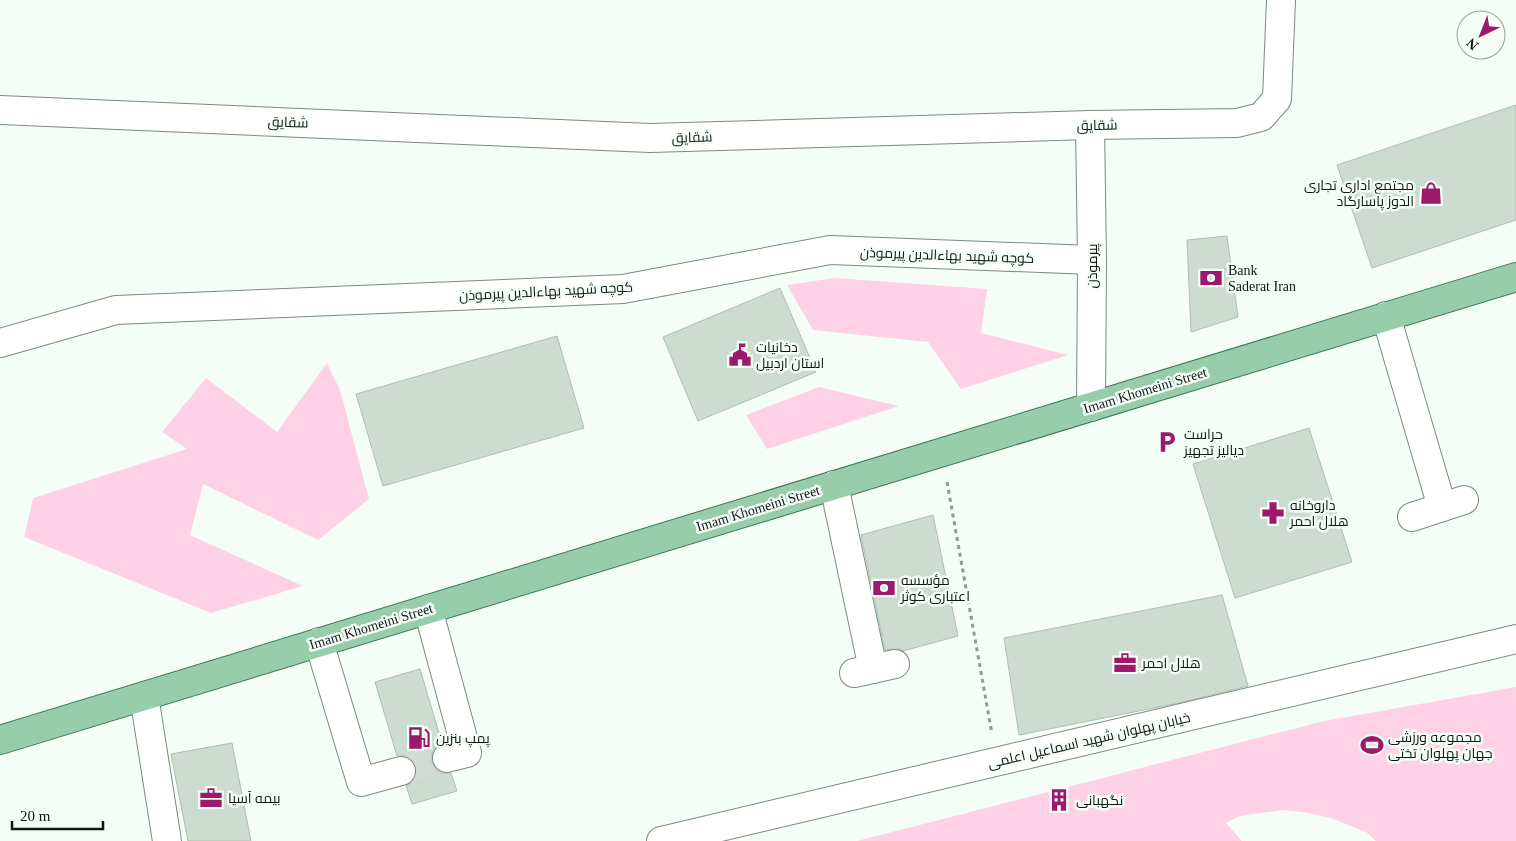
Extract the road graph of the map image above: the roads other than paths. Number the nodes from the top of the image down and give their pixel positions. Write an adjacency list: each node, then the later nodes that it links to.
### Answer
1 (1281, 0): 3 (street, شقایق)
2 (0, 110): 3 (street, شقایق)
3 (1090, 125): 4 (street, پیرموذن)
4 (1092, 260): 7 (street, کوچه شهید بهاءالدین پیرموذن); 8 (street, پیرموذن)
5 (1516, 277): 6 (main road, Imam Khomeini Street)
6 (1386, 316): 8 (main road, Imam Khomeini Street); 10 (street)
7 (0, 342)
8 (1091, 406): 9 (main road, Imam Khomeini Street)
9 (834, 485): 11 (main road, Imam Khomeini Street); 14 (street)
10 (1412, 517)
11 (428, 609): 13 (main road, Imam Khomeini Street); 17 (street)
12 (1516, 640): 20 (street, خیابان پهلوان شهید اسماعیل اعلمی)
13 (319, 642): 15 (main road, Imam Khomeini Street); 18 (street)
14 (874, 669)
15 (144, 696): 16 (main road, Imam Khomeini Street); 19 (street)
16 (0, 740)
17 (447, 758)
18 (402, 771)
19 (167, 841)
20 (661, 841)

